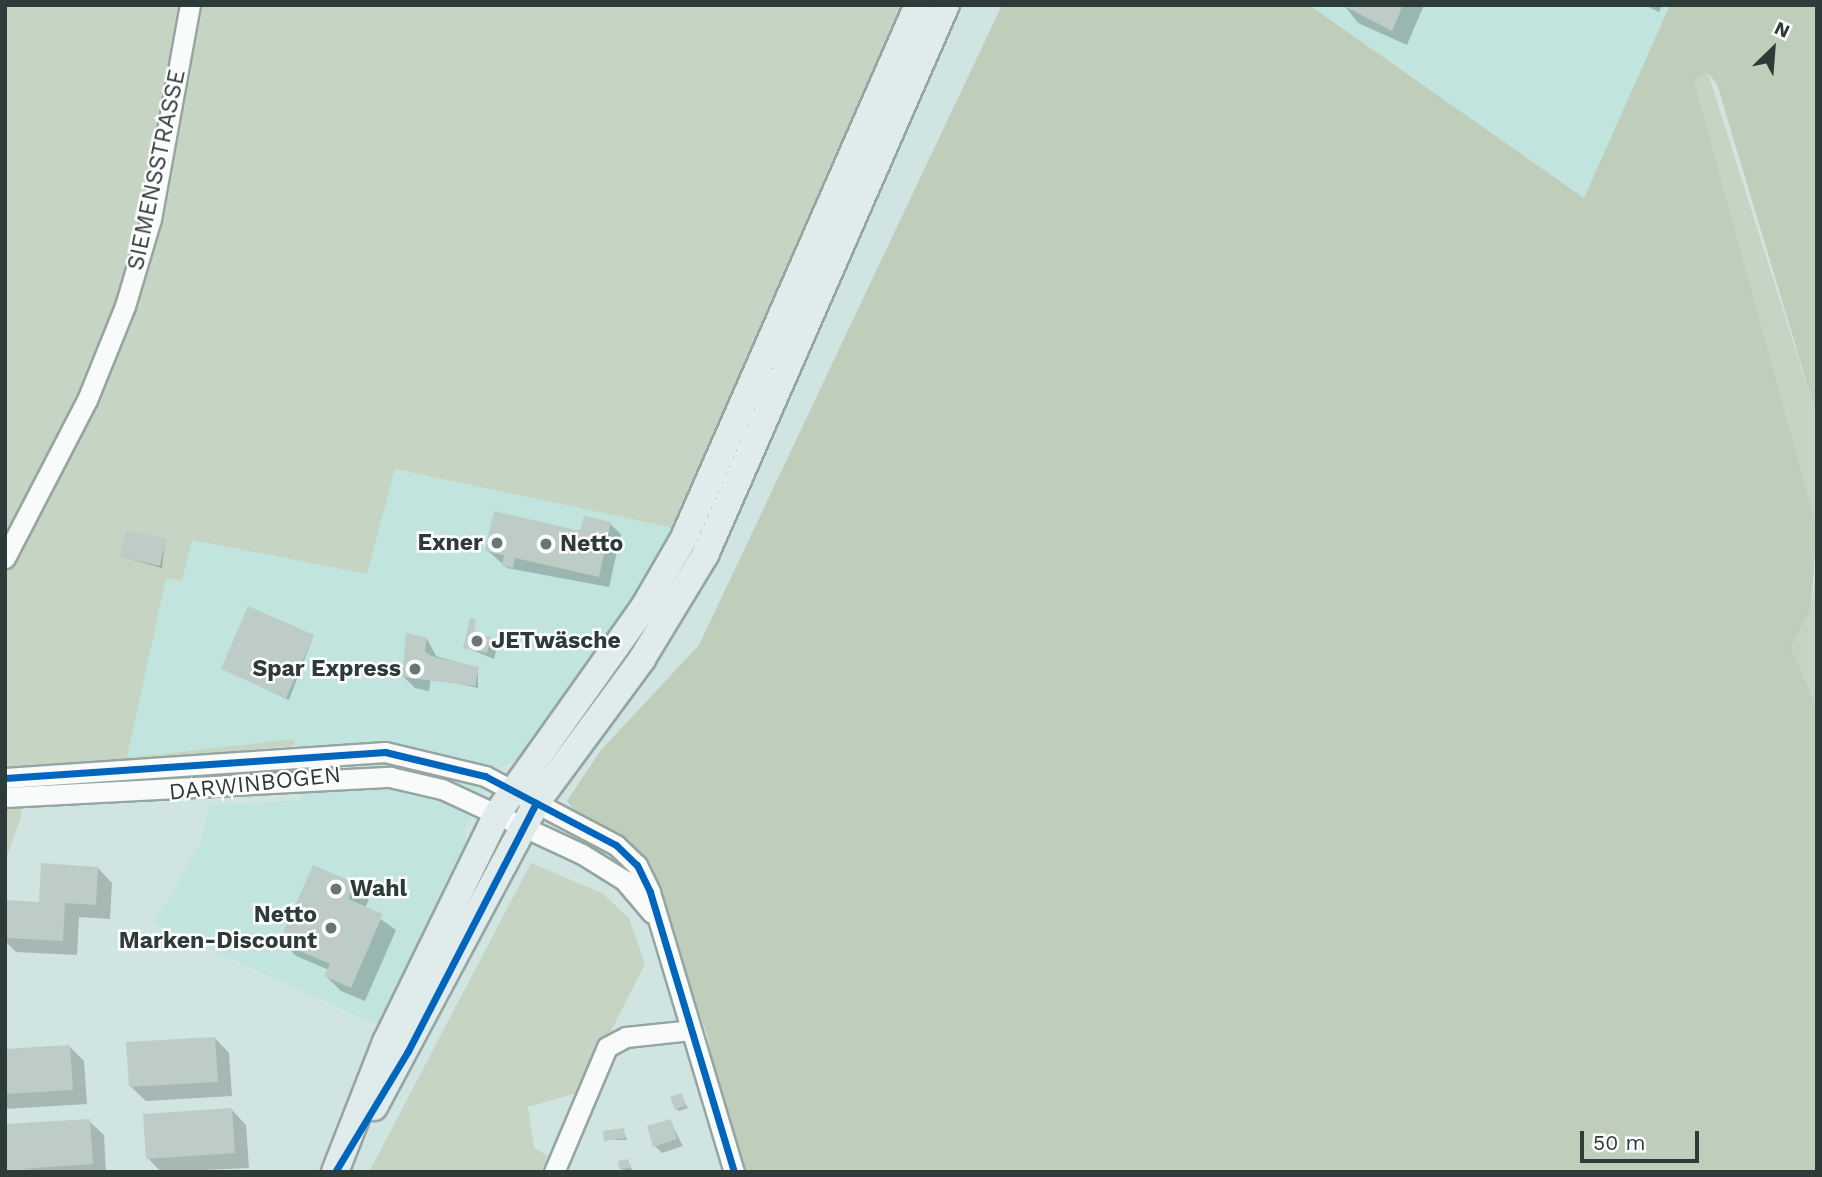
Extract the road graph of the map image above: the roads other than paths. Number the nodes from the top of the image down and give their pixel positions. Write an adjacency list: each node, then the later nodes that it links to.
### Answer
1 (190, 5): 4 (street, SIEMENSSTRASSE)
2 (918, 5): 6 (main road)
3 (946, 5): 8 (main road)
4 (5, 558)
5 (5, 778): 6 (street, DARWINBOGEN)
6 (511, 790): 8 (street, DARWINBOGEN); 9 (main road)
7 (5, 797): 9 (street, DARWINBOGEN)
8 (536, 803): 10 (main road); 11 (street, DARWINBOGEN)
9 (497, 814): 10 (street, DARWINBOGEN); 13 (main road)
10 (522, 827): 11 (street, DARWINBOGEN); 13 (main road)
11 (655, 916): 12 (street, DARWINBOGEN)
12 (691, 1030): 15 (street); 16 (street, DARWINBOGEN)
13 (348, 1147): 14 (main road)
14 (335, 1172)
15 (554, 1172)
16 (734, 1172)

